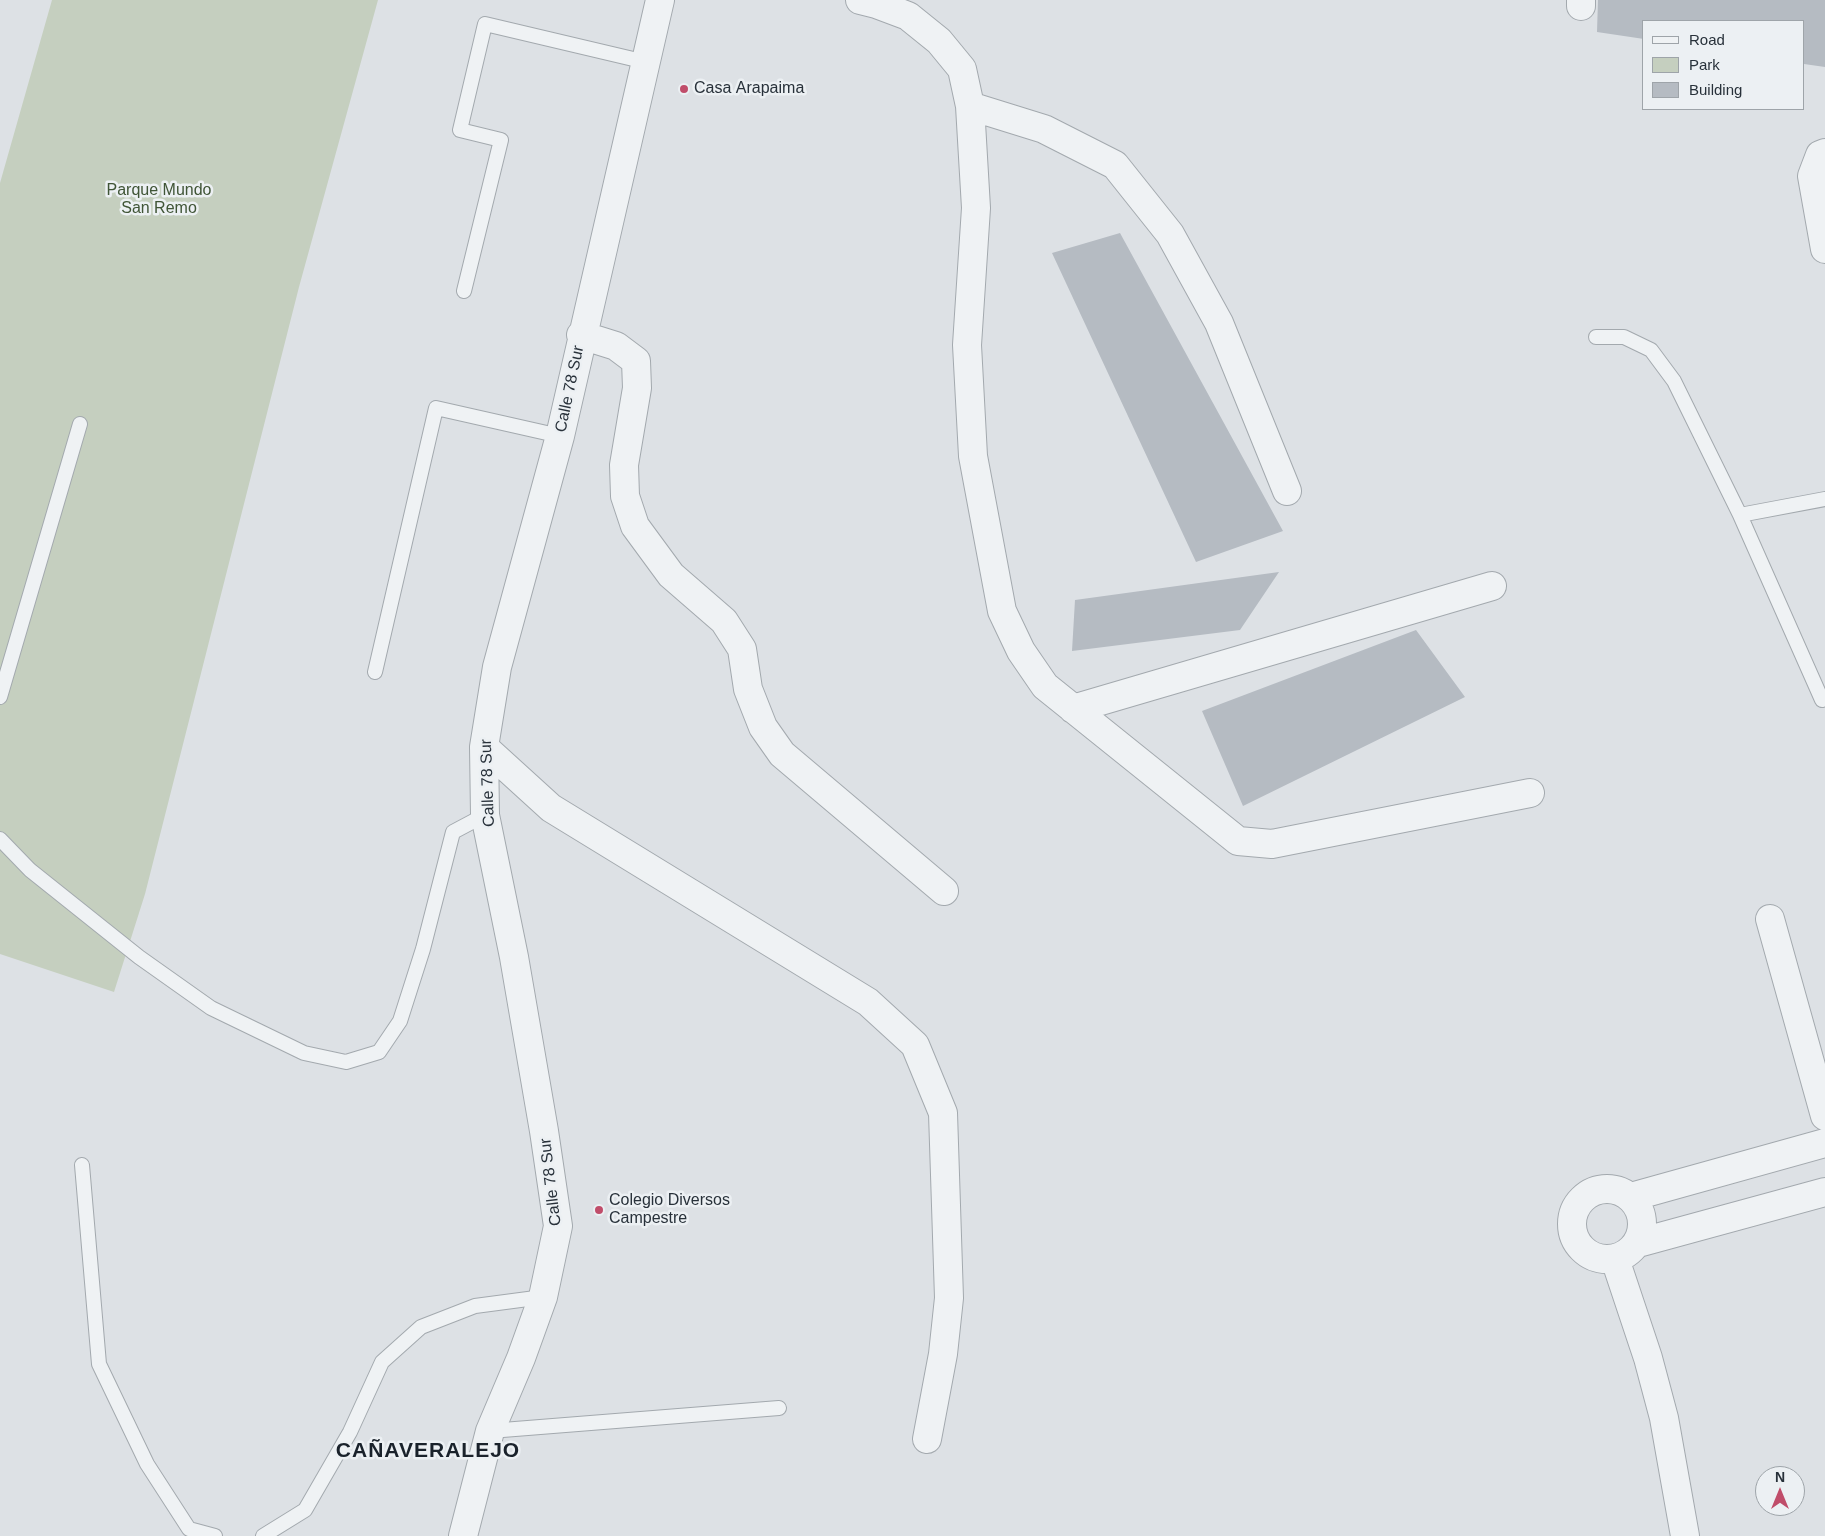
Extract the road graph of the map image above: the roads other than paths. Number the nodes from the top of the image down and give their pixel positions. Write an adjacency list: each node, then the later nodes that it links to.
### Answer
1 (660, 0): 3 (street, Calle 78 Sur)
2 (860, 0): 4 (street)
3 (646, 62): 7 (lane); 8 (street, Calle 78 Sur)
4 (970, 106): 12 (street); 19 (street)
5 (1825, 153): 6 (street)
6 (1825, 250)
7 (464, 291)
8 (582, 335): 11 (street, Calle 78 Sur); 24 (street)
9 (1596, 337): 14 (lane)
10 (80, 424): 17 (lane)
11 (560, 436): 16 (lane); 20 (street, Calle 78 Sur)
12 (1287, 490)
13 (1825, 499): 14 (lane)
14 (1740, 515): 18 (lane)
15 (1492, 586): 19 (street)
16 (375, 672)
17 (0, 697)
18 (1822, 700)
19 (1073, 709): 21 (street)
20 (484, 748): 22 (street, Calle 78 Sur); 36 (street)
21 (1530, 794)
22 (486, 815): 23 (lane); 33 (street, Calle 78 Sur)
23 (0, 839)
24 (944, 891)
25 (1770, 919): 26 (street)
26 (1825, 1116)
27 (1825, 1143): 30 (street)
28 (82, 1165): 37 (lane)
29 (1825, 1192): 31 (street)
30 (1631, 1197): 31 (street); 32 (street)
31 (1638, 1243): 32 (street)
32 (1615, 1258): 40 (street)
33 (543, 1297): 35 (street, Calle 78 Sur); 38 (lane)
34 (779, 1408): 35 (lane)
35 (490, 1431): 39 (street, Calle 78 Sur)
36 (927, 1439)
37 (214, 1536)
38 (263, 1536)
39 (463, 1536)
40 (1685, 1536)

